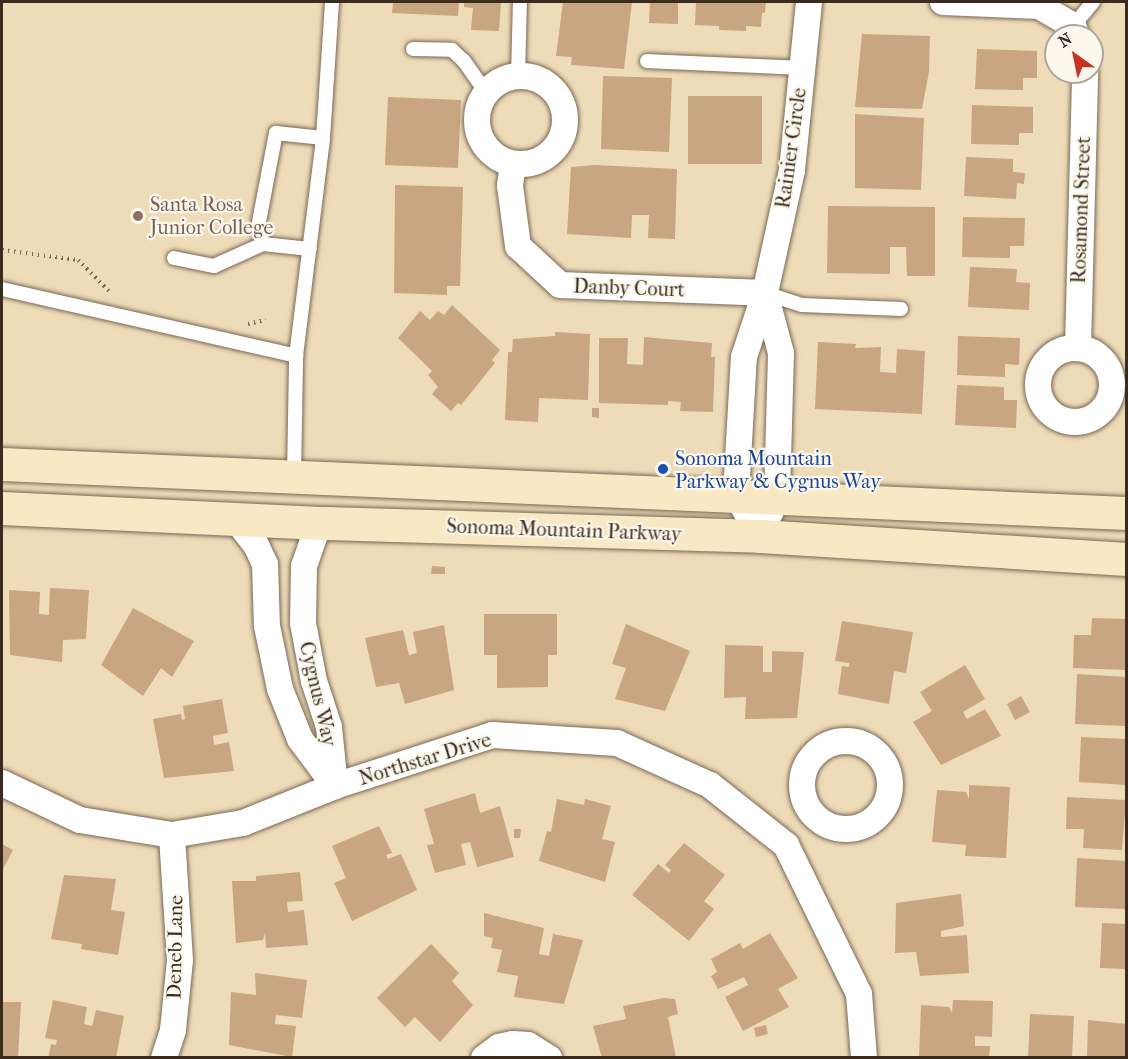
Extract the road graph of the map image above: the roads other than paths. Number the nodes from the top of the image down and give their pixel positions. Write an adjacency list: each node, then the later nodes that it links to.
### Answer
1 (332, 2): 14 (lane)
2 (520, 2): 11 (lane)
3 (809, 2): 10 (street, Rainier Circle)
4 (943, 2): 6 (street)
5 (1093, 2): 7 (lane)
6 (1065, 24)
7 (1079, 24)
8 (413, 49): 13 (lane)
9 (647, 61): 10 (lane)
10 (802, 68): 20 (street, Rainier Circle)
11 (518, 76): 13 (street); 15 (street)
12 (1085, 84): 22 (street, Rosamond Street)
13 (486, 92): 15 (street)
14 (323, 138): 16 (lane); 17 (lane)
15 (513, 164): 20 (street, Danby Court)
16 (263, 244): 17 (lane); 18 (lane)
17 (310, 249): 23 (lane)
18 (174, 258)
19 (2, 288): 23 (lane)
20 (765, 293): 21 (lane); 26 (street, Rainier Circle); 27 (street, Rainier Circle)
21 (902, 309)
22 (1078, 347)
23 (296, 356): 25 (lane)
24 (2, 464): 25 (main road)
25 (294, 476): 26 (main road); 28 (main road); 31 (main road)
26 (736, 494): 27 (main road); 32 (street)
27 (777, 496): 29 (main road); 32 (street, Rainier Circle)
28 (2, 508): 30 (main road, Sonoma Mountain Parkway)
29 (1126, 513)
30 (234, 517): 31 (main road, Sonoma Mountain Parkway); 35 (street, Cygnus Way)
31 (320, 523): 32 (main road, Sonoma Mountain Parkway); 35 (street, Cygnus Way)
32 (760, 536): 33 (main road, Sonoma Mountain Parkway)
33 (1126, 559)
34 (2, 783): 37 (street, Northstar Drive)
35 (335, 786): 37 (street, Northstar Drive); 38 (street, Northstar Drive)
36 (814, 816): 38 (street)
37 (172, 835): 39 (street, Deneb Lane)
38 (786, 845): 42 (street, Northstar Drive)
39 (164, 1058)
40 (484, 1058): 41 (street)
41 (549, 1058)
42 (864, 1058)

